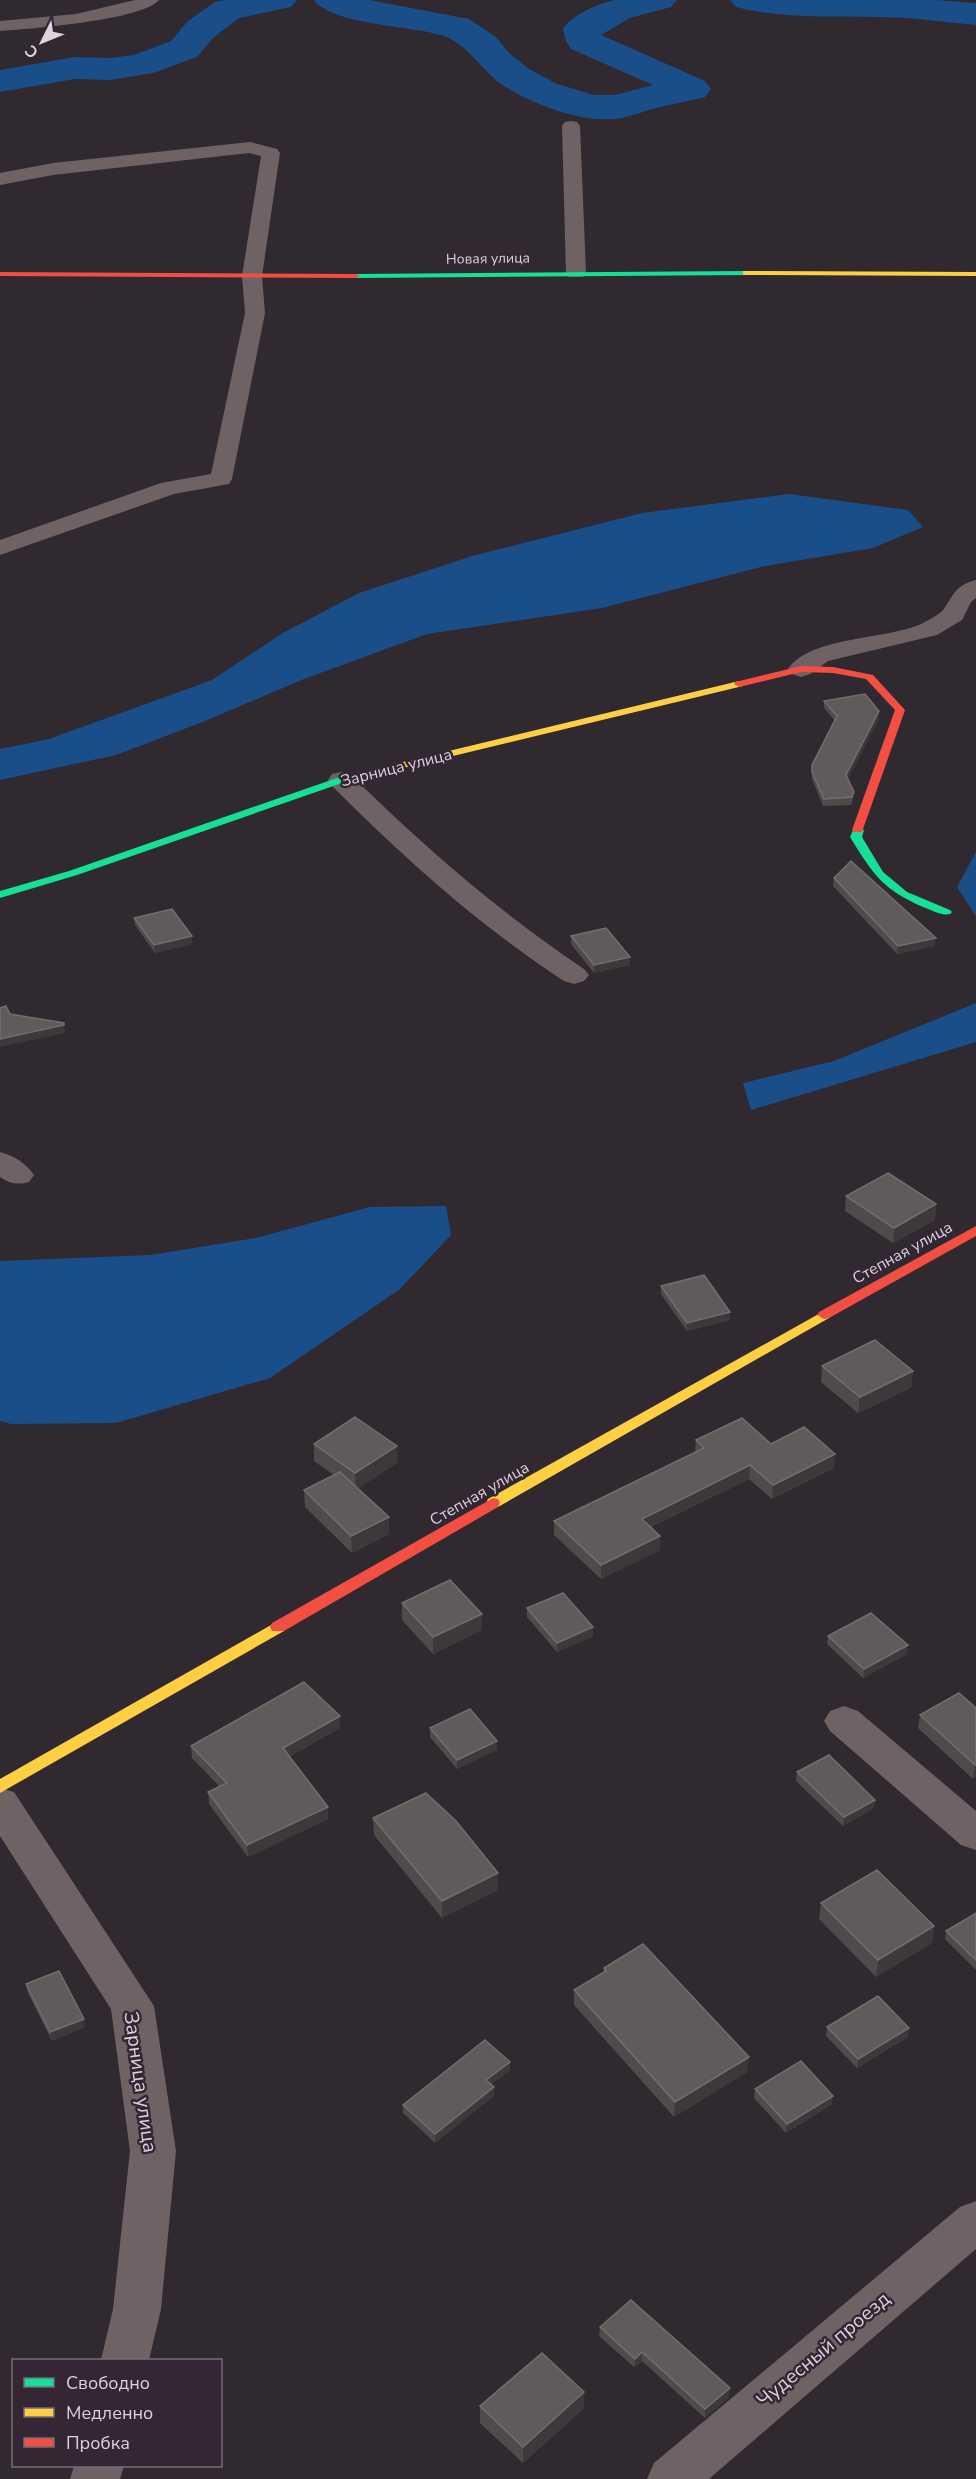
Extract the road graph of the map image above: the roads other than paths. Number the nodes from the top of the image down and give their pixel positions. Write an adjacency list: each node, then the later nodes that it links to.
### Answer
1 (151, 0): 2 (street)
2 (0, 26)
3 (571, 126): 5 (street)
4 (0, 179): 8 (street)
5 (576, 273): 7 (street, Новая улица); 8 (street, Новая улица)
6 (0, 274): 8 (street, Новая улица)
7 (976, 274)
8 (252, 276): 9 (street)
9 (0, 548)
10 (976, 587): 11 (street)
11 (801, 669): 12 (street, Зарница улица); 14 (street, Зарница улица)
12 (341, 780): 13 (street, Зарница улица); 15 (street)
13 (0, 895)
14 (946, 912)
15 (574, 975)
16 (976, 1230): 18 (street, Степная улица)
17 (844, 1721): 20 (street)
18 (0, 1787)
19 (0, 1803): 22 (street, Зарница улица)
20 (976, 1834)
21 (976, 2221): 23 (street, Чудесный проезд)
22 (124, 2359)
23 (672, 2479)

